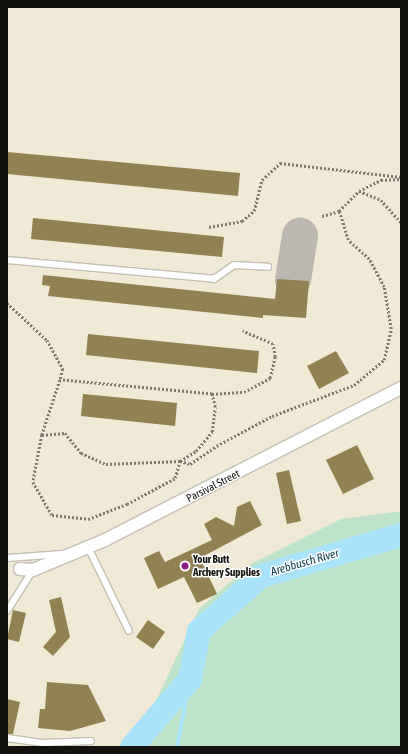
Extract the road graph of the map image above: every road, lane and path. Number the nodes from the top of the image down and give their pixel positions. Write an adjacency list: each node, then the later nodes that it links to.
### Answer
1 (401, 178): 2 (path); 6 (path)
2 (359, 191): 3 (path); 5 (path)
3 (339, 211): 4 (path); 15 (path)
4 (322, 216)
5 (401, 222)
6 (209, 227)
7 (7, 260): 8 (lane)
8 (268, 267)
9 (7, 303): 11 (path)
10 (243, 331): 13 (path)
11 (60, 380): 13 (path); 14 (path)
12 (401, 388): 16 (street, Parsival Street)
13 (212, 394): 15 (path)
14 (42, 435): 15 (path); 15 (path)
15 (180, 461)
16 (88, 547): 17 (street, Parsival Street); 22 (lane)
17 (71, 553): 18 (lane); 20 (street, Parsival Street)
18 (7, 558)
19 (20, 569): 20 (street, Parsival Street)
20 (33, 570): 21 (lane)
21 (7, 611)
22 (129, 631)
23 (7, 738): 24 (lane)
24 (91, 740)

